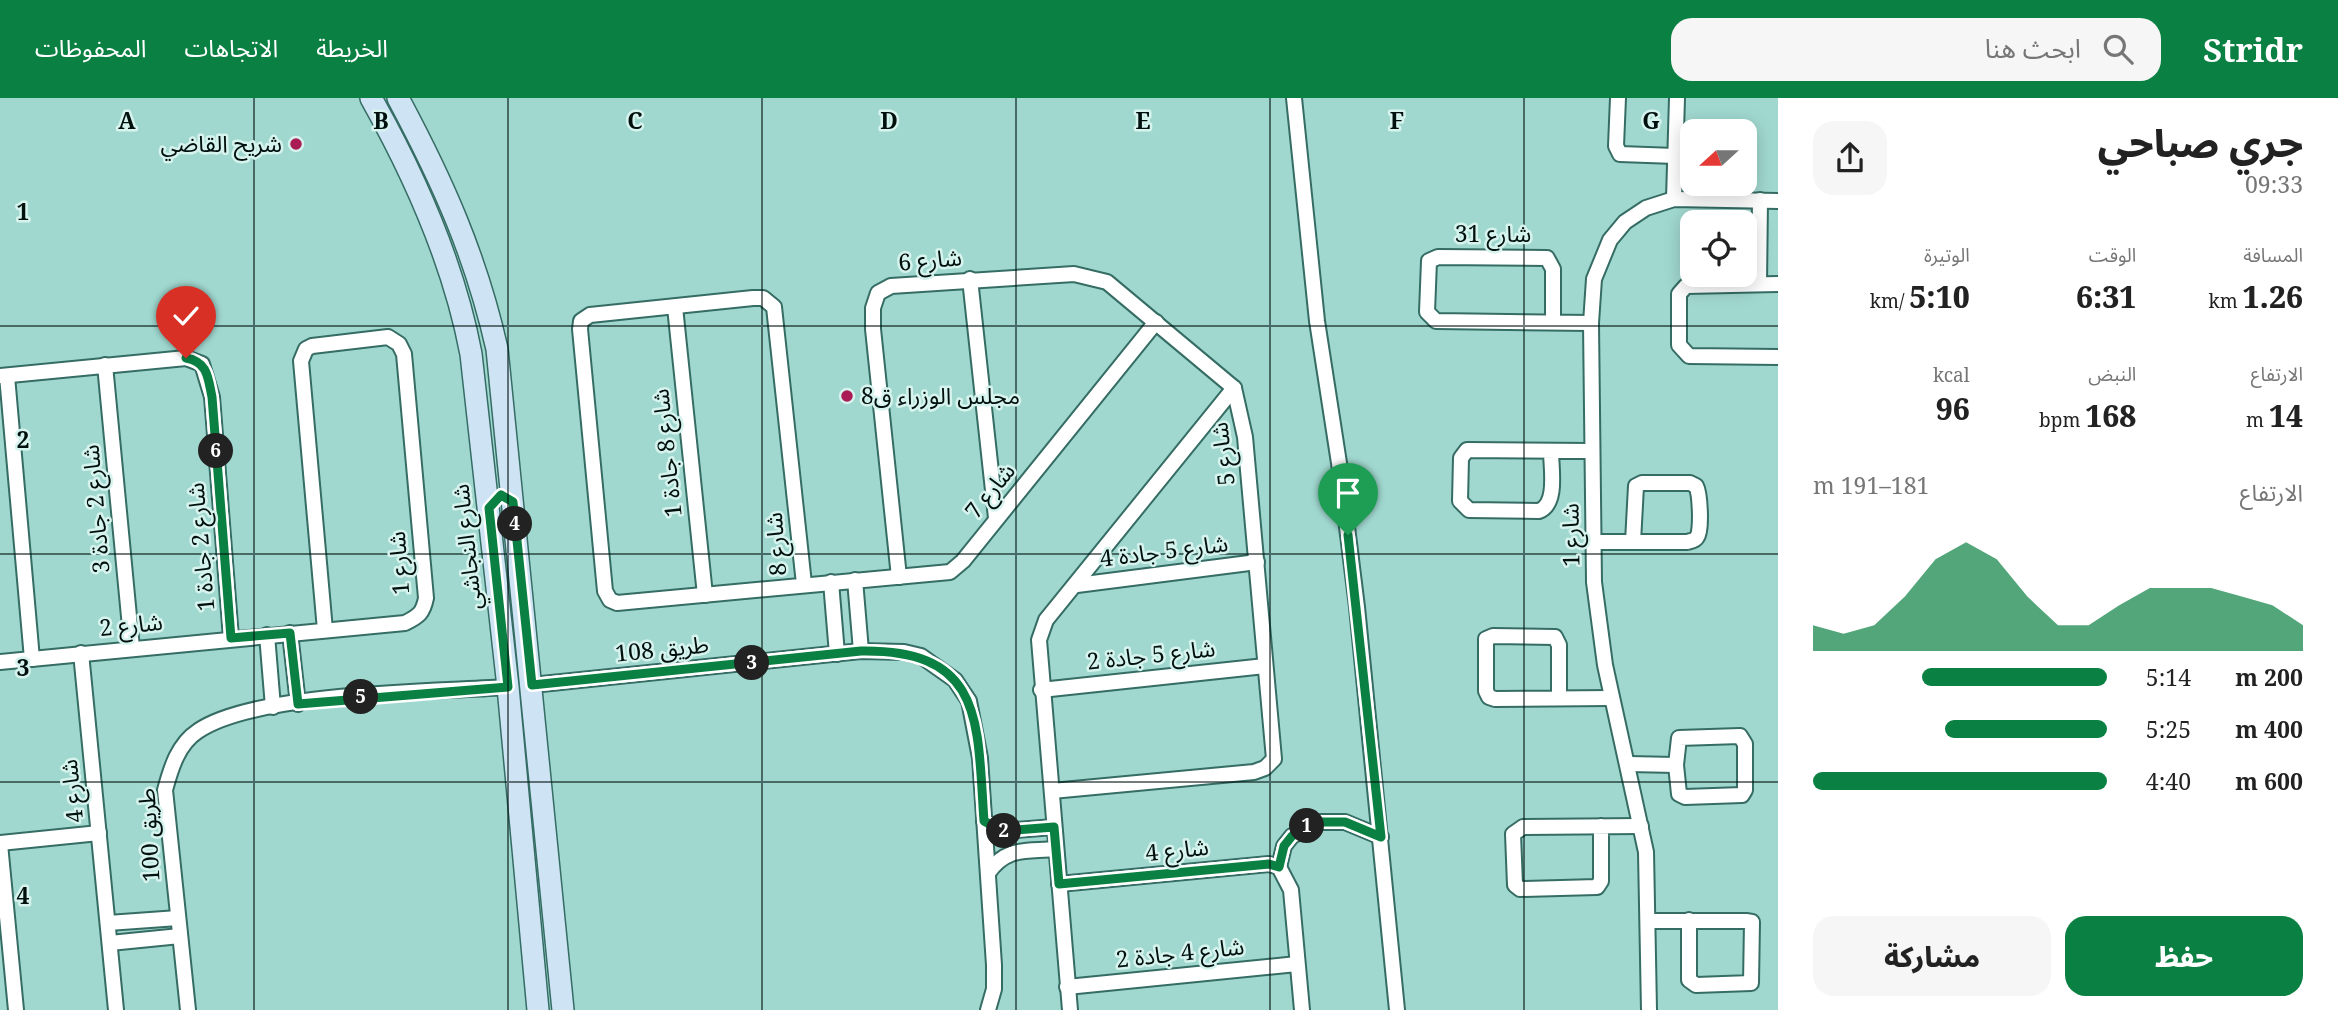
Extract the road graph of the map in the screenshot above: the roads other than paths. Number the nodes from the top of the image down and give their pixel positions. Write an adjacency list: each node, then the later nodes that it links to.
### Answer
1 (371, 98): 24 (main road, شارع النجاشي)
2 (398, 98): 23 (main road)
3 (1294, 98): 63 (street)
4 (1618, 98): 6 (street)
5 (1677, 98): 6 (street)
6 (1675, 156): 7 (street)
7 (1674, 199): 8 (street, شارع 1); 16 (street, شارع 1)
8 (1760, 200): 9 (street, شارع 1); 11 (street)
9 (1778, 201)
10 (970, 279): 14 (street, شارع 6); 27 (street); 31 (street, شارع 6)
11 (1759, 284): 12 (street); 17 (street)
12 (1778, 284)
13 (675, 307): 34 (street, شارع 8); 36 (street, شارع 8 جادة 1); 36 (street, شارع 8)
14 (1156, 322): 20 (street, شارع 6); 27 (street, شارع 7)
15 (1553, 322): 15 (street, شارع 31); 16 (street, شارع 31)
16 (1591, 323): 22 (street, شارع 1)
17 (1778, 357)
18 (105, 365): 19 (street, شارع 2 جادة 1); 40 (street, شارع 2 جادة 1); 41 (street, شارع 2 جادة 3)
19 (4, 376): 45 (street)
20 (1234, 388): 30 (street, شارع 5); 35 (street, شارع 5)
21 (1551, 451): 21 (street); 22 (street)
22 (1592, 451): 28 (street, شارع 1)
23 (509, 468): 24 (main road); 25 (main road)
24 (485, 469): 26 (main road, شارع النجاشي)
25 (513, 502): 26 (main road); 48 (main road)
26 (489, 508): 49 (main road, شارع النجاشي)
27 (996, 518): 31 (street, شارع 7)
28 (1594, 542): 29 (street); 52 (street, شارع 1)
29 (1633, 542): 29 (street)
30 (1257, 562): 35 (street, شارع 5 جادة 4); 47 (street, شارع 5)
31 (899, 577): 32 (street, شارع 7)
32 (855, 580): 33 (street, شارع 7); 42 (street)
33 (831, 582): 34 (street, شارع 7); 44 (street)
34 (804, 584): 36 (street, شارع 8)
35 (1077, 585): 50 (street, شارع 5)
36 (705, 595)
37 (325, 630): 37 (street, شارع 1); 38 (street, شارع 2)
38 (290, 633): 39 (street, شارع 2); 53 (street)
39 (267, 635): 40 (street, شارع 2); 54 (street)
40 (231, 638): 41 (street, شارع 2)
41 (132, 648): 43 (street, شارع 2)
42 (861, 651): 44 (street, طريق 108); 58 (street, طريق 108)
43 (81, 653): 45 (street, شارع 2); 62 (street, شارع 4)
44 (837, 654): 48 (street, طريق 108)
45 (32, 659): 46 (street, شارع 2)
46 (0, 662)
47 (1265, 666): 50 (street, شارع 5 جادة 2); 57 (street, شارع 5)
48 (532, 685): 81 (main road)
49 (508, 687): 53 (street, طريق 100); 80 (main road, شارع النجاشي)
50 (1041, 690): 57 (street, شارع 5)
51 (1559, 698): 51 (street); 52 (street)
52 (1612, 698): 55 (street, شارع 1)
53 (298, 704): 54 (street, طريق 100)
54 (273, 707): 69 (street, طريق 100)
55 (1628, 764): 56 (street); 60 (street, شارع 1)
56 (1676, 765): 56 (street)
57 (1052, 790): 61 (street, شارع 5)
58 (984, 821): 61 (street); 67 (street, طريق 108)
59 (1601, 826): 59 (street); 60 (street)
60 (1641, 826): 71 (street, شارع 1)
61 (1054, 827): 65 (street, شارع 5)
62 (99, 833): 64 (street); 72 (street, شارع 4)
63 (1381, 837): 66 (street); 85 (street)
64 (0, 843): 77 (street)
65 (1056, 849): 67 (street); 68 (street, شارع 5)
66 (1279, 867): 68 (street, شارع 4); 75 (street)
67 (988, 873): 82 (street, طريق 108)
68 (1059, 884): 76 (street)
69 (178, 918): 72 (street); 73 (street, طريق 100)
70 (1689, 920): 70 (street); 71 (street)
71 (1649, 921): 86 (street, شارع 1)
72 (108, 923): 74 (street, شارع 4)
73 (180, 936): 74 (street); 79 (street, طريق 100)
74 (110, 943): 78 (street, شارع 4)
75 (1297, 964): 76 (street, شارع 4 جادة 2); 84 (street)
76 (1067, 988): 83 (street)
77 (16, 1010)
78 (116, 1010)
79 (188, 1010)
80 (538, 1010)
81 (563, 1010)
82 (988, 1010)
83 (1070, 1010)
84 (1301, 1010)
85 (1397, 1010)
86 (1649, 1010)

